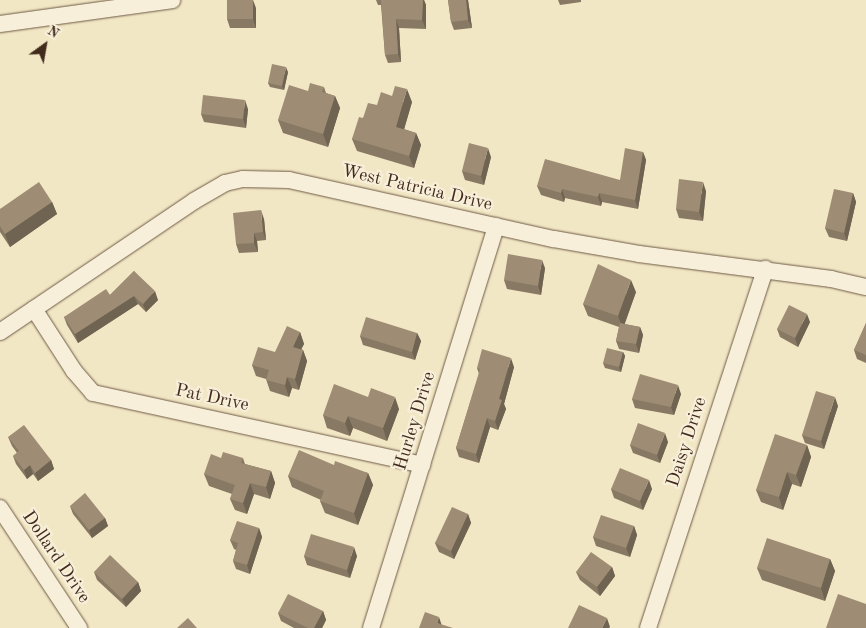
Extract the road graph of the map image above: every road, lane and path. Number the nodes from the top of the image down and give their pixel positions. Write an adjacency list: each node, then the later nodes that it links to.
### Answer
1 (172, 0): 2 (street)
2 (0, 24)
3 (496, 226): 4 (street, West Patricia Drive); 6 (street, West Patricia Drive); 8 (street, Hurley Drive)
4 (765, 269): 5 (street, West Patricia Drive); 12 (street, Daisy Drive)
5 (866, 287)
6 (34, 309): 7 (street, West Patricia Drive); 8 (street, Pat Drive)
7 (0, 332)
8 (422, 465): 11 (street, Hurley Drive)
9 (0, 508): 10 (street, Dollard Drive)
10 (79, 628)
11 (371, 628)
12 (648, 628)

